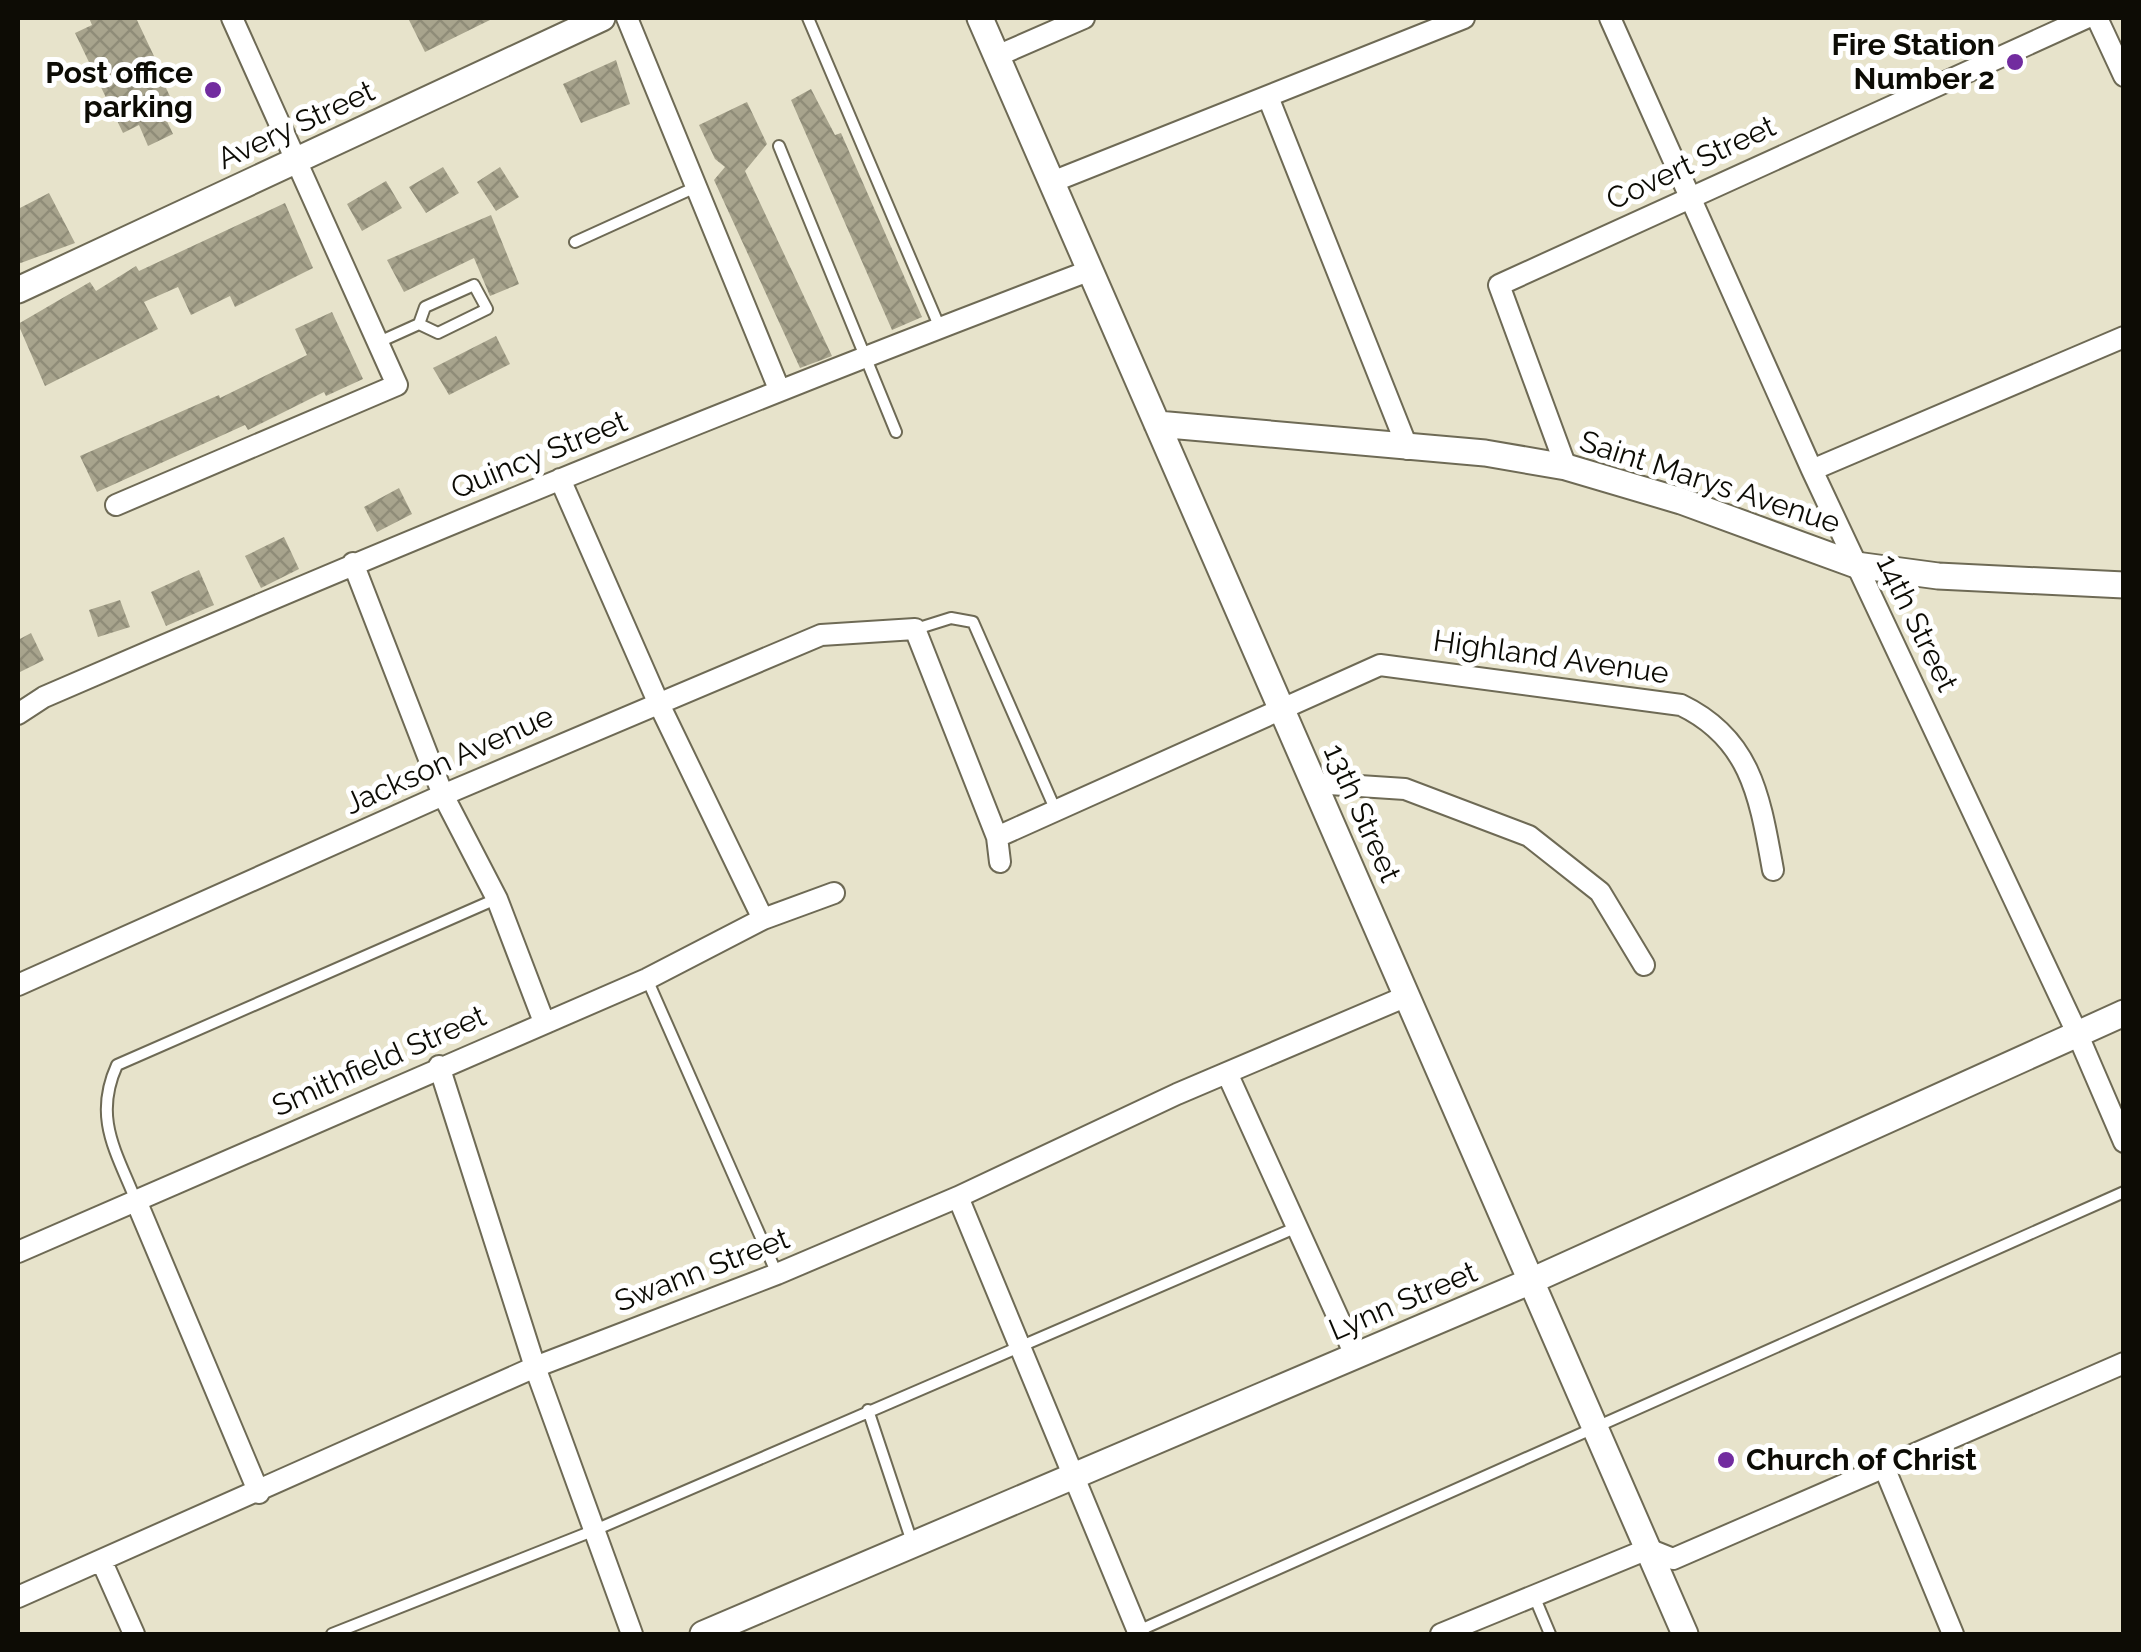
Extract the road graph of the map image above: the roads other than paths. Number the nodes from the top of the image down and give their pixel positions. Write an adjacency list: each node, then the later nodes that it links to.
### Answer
1 (232, 18): 15 (street)
2 (602, 18): 15 (street, Avery Street)
3 (628, 18): 17 (street)
4 (808, 18): 23 (lane)
5 (980, 18): 11 (street, 13th Street)
6 (1084, 18): 11 (street)
7 (1464, 18): 13 (street)
8 (1610, 18): 18 (street, 14th Street)
9 (2086, 18): 18 (street, Covert Street)
10 (2097, 18): 12 (street)
11 (997, 56): 16 (street, 13th Street)
12 (2124, 76)
13 (1268, 97): 16 (street); 30 (street)
14 (779, 146): 26 (lane)
15 (296, 162): 21 (street, Avery Street); 25 (street)
16 (1052, 182): 20 (street, 13th Street)
17 (696, 187): 19 (lane); 27 (street)
18 (1692, 194): 31 (street, Covert Street); 32 (street, 14th Street)
19 (574, 242)
20 (1090, 270): 23 (street, Quincy Street); 28 (street, 13th Street)
21 (18, 290)
22 (420, 324): 22 (lane); 25 (lane)
23 (940, 328): 26 (street, Quincy Street)
24 (2124, 338): 32 (street)
25 (378, 342): 34 (street)
26 (865, 359): 27 (street, Quincy Street); 29 (lane)
27 (779, 390): 33 (street, Quincy Street)
28 (1158, 424): 30 (street, Saint Marys Avenue); 40 (street, 13th Street)
29 (896, 432)
30 (1408, 449): 31 (street, Saint Marys Avenue)
31 (1566, 467): 36 (street, Saint Marys Avenue)
32 (1812, 470): 36 (street, 14th Street)
33 (560, 479): 35 (street, Quincy Street); 39 (street)
34 (116, 505)
35 (354, 563): 41 (street, Quincy Street); 43 (street)
36 (1856, 564): 37 (street, Saint Marys Avenue); 57 (street, 14th Street)
37 (2124, 585)
38 (915, 629): 39 (street, Jackson Avenue); 44 (lane); 45 (street)
39 (658, 702): 43 (street, Jackson Avenue); 50 (street)
40 (1283, 711): 42 (street, 13th Street); 44 (street, Highland Avenue); 47 (street, Highland Avenue)
41 (18, 714)
42 (1314, 784): 51 (street); 54 (street, 13th Street)
43 (443, 795): 49 (street); 53 (street, Jackson Avenue)
44 (1056, 811): 45 (street, Highland Avenue)
45 (997, 838): 46 (street)
46 (1000, 862)
47 (1772, 870)
48 (834, 893): 50 (street, Smithfield Street)
49 (497, 899): 56 (street); 63 (lane)
50 (763, 919): 52 (street, Smithfield Street)
51 (1644, 965)
52 (647, 979): 56 (street, Smithfield Street); 66 (lane)
53 (18, 984)
54 (1407, 996): 59 (street, Swann Street); 67 (street, 13th Street)
55 (2124, 1013): 57 (street, Lynn Street)
56 (544, 1022): 58 (street, Smithfield Street)
57 (2077, 1033): 60 (street, 14th Street); 67 (street, Lynn Street)
58 (438, 1066): 63 (street, Smithfield Street); 71 (street)
59 (1227, 1073): 62 (street, Swann Street); 64 (street)
60 (2124, 1142)
61 (2124, 1192): 73 (lane)
62 (958, 1197): 66 (street, Swann Street); 68 (street)
63 (137, 1203): 65 (street, Smithfield Street); 76 (street)
64 (1295, 1228): 68 (lane); 69 (street)
65 (18, 1252)
66 (777, 1274): 71 (street, Swann Street)
67 (1531, 1281): 69 (street, Lynn Street); 73 (street, 13th Street)
68 (1020, 1347): 72 (lane); 75 (street)
69 (1356, 1357): 75 (street, Lynn Street)
70 (2124, 1363): 74 (street)
71 (535, 1367): 76 (street, Swann Street); 77 (street)
72 (868, 1410): 77 (lane); 78 (lane)
73 (1596, 1428): 79 (street, 13th Street); 83 (lane)
74 (1884, 1468): 79 (street); 91 (street)
75 (1074, 1479): 78 (street, Lynn Street); 83 (street)
76 (258, 1493): 80 (street, Swann Street)
77 (594, 1530): 85 (lane); 86 (street)
78 (913, 1546): 87 (street, Lynn Street)
79 (1648, 1549): 81 (street); 90 (street, 13th Street)
80 (102, 1562): 82 (street, Swann Street); 84 (street)
81 (1534, 1596): 88 (street); 89 (lane)
82 (18, 1597)
83 (1136, 1633)
84 (134, 1634)
85 (332, 1634)
86 (632, 1634)
87 (703, 1634)
88 (1441, 1634)
89 (1550, 1634)
90 (1685, 1634)
91 (1954, 1634)

